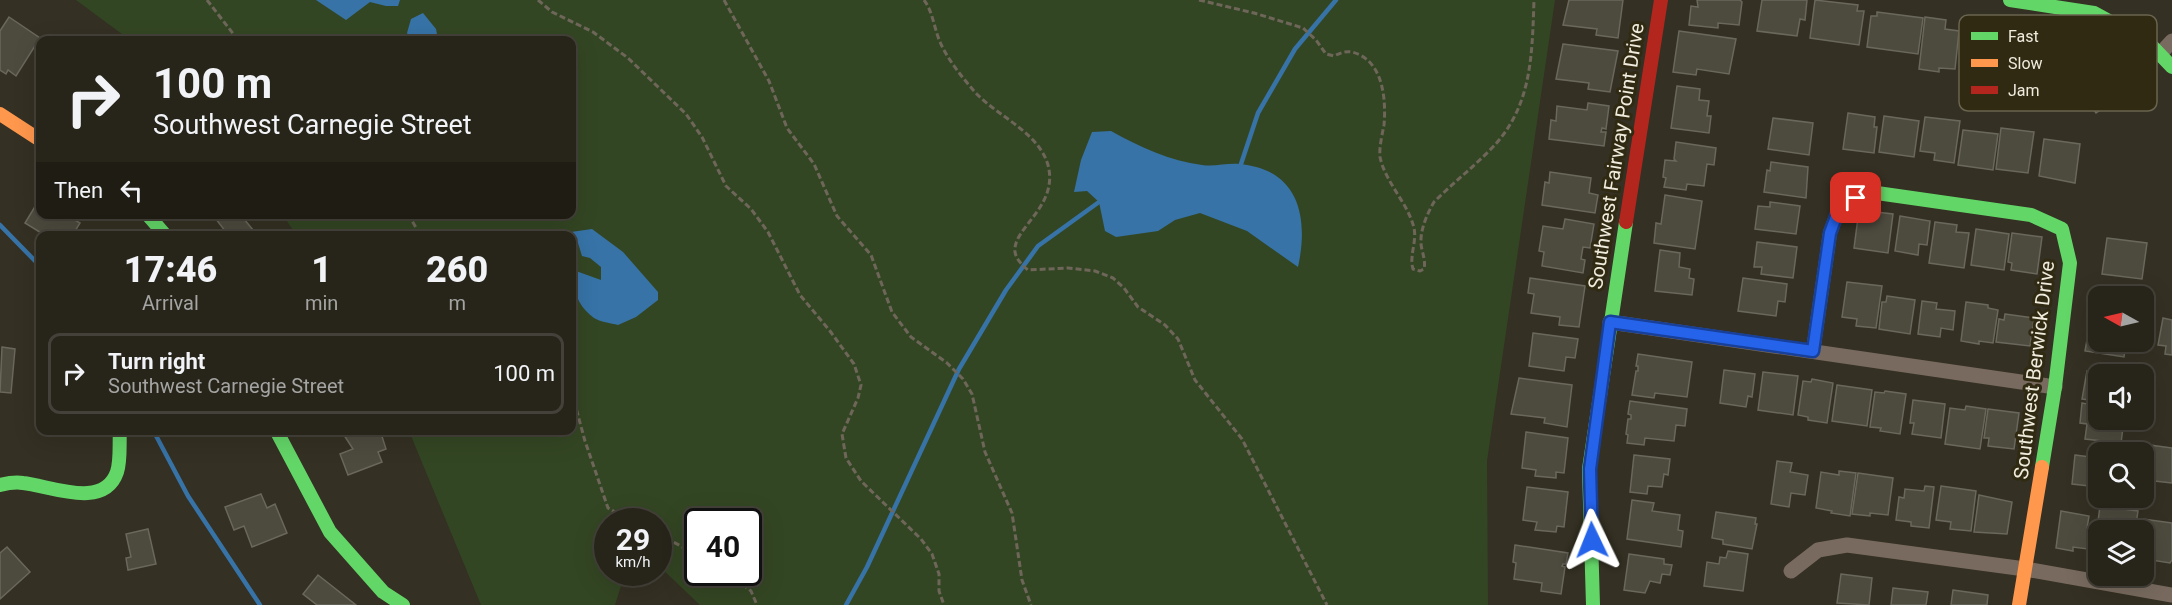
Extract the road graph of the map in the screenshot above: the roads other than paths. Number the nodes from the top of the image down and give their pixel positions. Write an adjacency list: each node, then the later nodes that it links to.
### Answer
1 (1661, 0): 12 (street, Southwest Fairway Point Drive)
2 (2010, 0): 3 (street)
3 (2098, 15)
4 (2172, 41): 6 (street)
5 (2157, 51): 6 (street)
6 (2160, 54): 7 (street)
7 (2172, 67)
8 (0, 114): 9 (street)
9 (36, 137)
10 (151, 219): 11 (street)
11 (162, 231)
12 (1610, 322): 13 (street); 22 (street, Southwest Fairway Point Drive)
13 (1813, 351): 14 (street); 14 (street, Southwest Berwick Drive)
14 (2055, 387): 18 (street, Southwest Berwick Drive)
15 (120, 435): 17 (street)
16 (279, 435): 21 (street)
17 (0, 485)
18 (2025, 569): 19 (street); 20 (street); 23 (street, Southwest Berwick Drive)
19 (1791, 572)
20 (2172, 595)
21 (403, 605)
22 (1593, 605)
23 (2019, 605)

